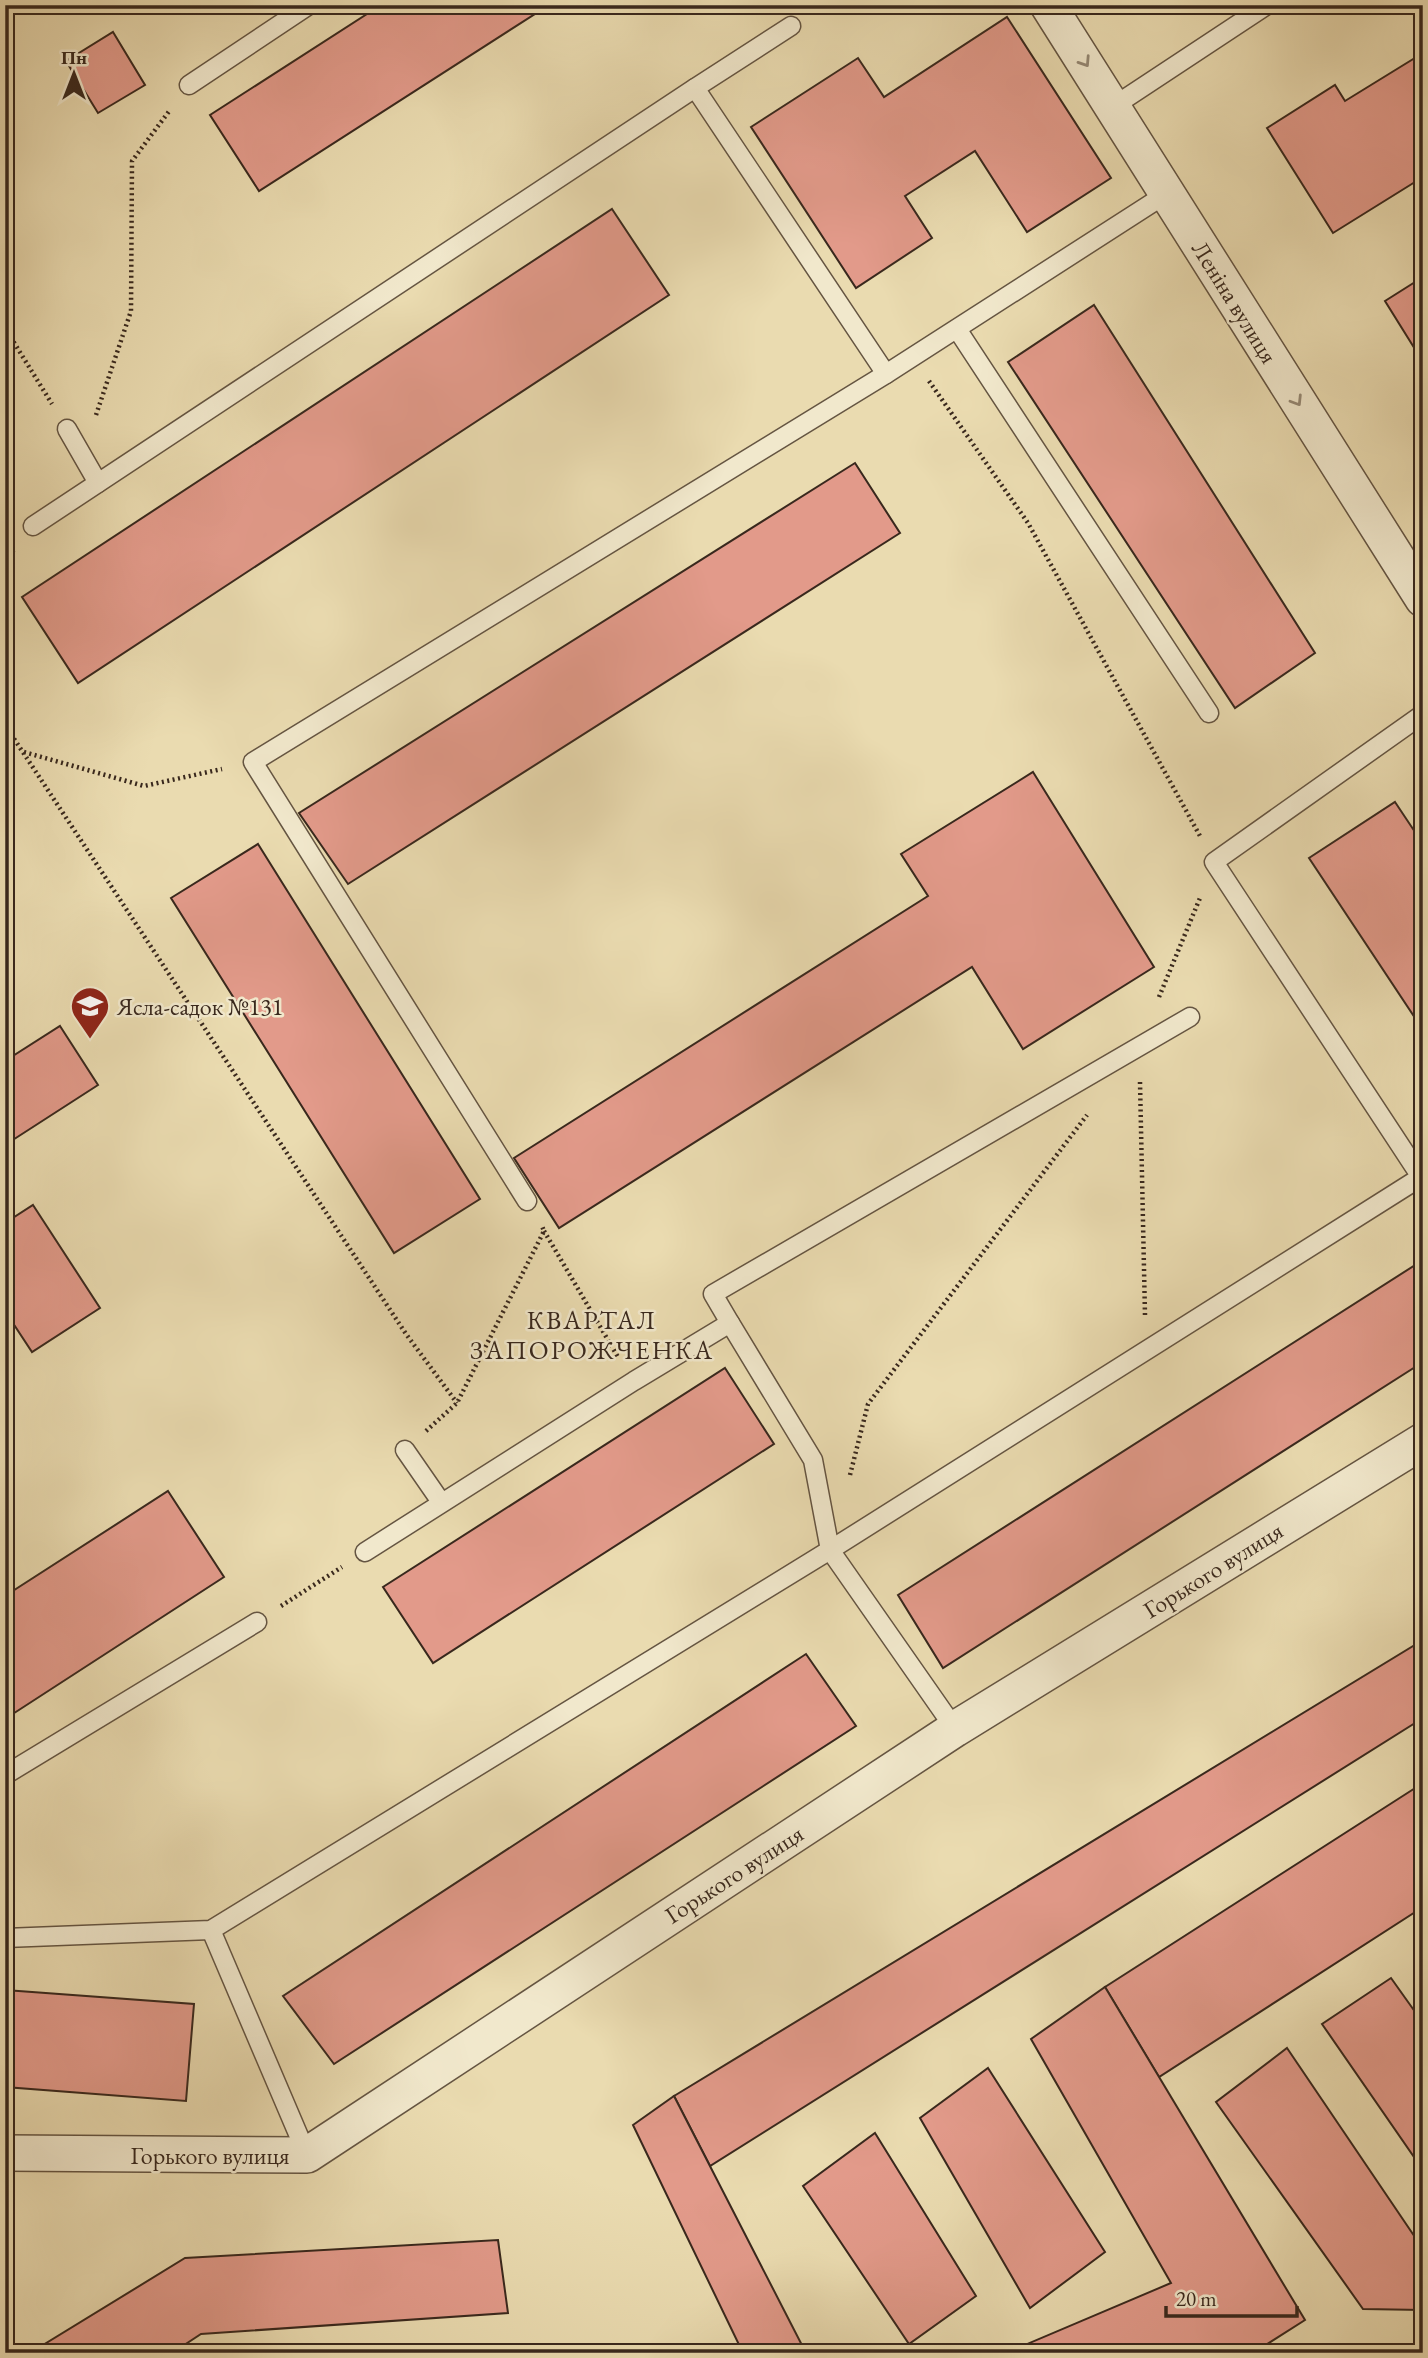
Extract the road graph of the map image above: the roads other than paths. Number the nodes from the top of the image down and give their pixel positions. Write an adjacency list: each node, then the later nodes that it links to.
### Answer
1 (309, 5): 5 (lane)
2 (1048, 5): 7 (street, Леніна вулиця, one-way to 7)
3 (1267, 5): 7 (lane)
4 (791, 26): 6 (lane)
5 (188, 85)
6 (695, 88): 10 (lane); 12 (lane)
7 (1114, 106): 8 (street, Леніна вулиця)
8 (1166, 194): 9 (lane); 14 (street, Леніна вулиця, one-way to 14)
9 (957, 329): 10 (lane); 15 (lane)
10 (886, 374): 18 (lane)
11 (67, 429): 12 (lane)
12 (98, 483): 13 (lane)
13 (33, 526)
14 (1423, 599)
15 (1209, 713)
16 (1423, 714): 23 (lane)
17 (1190, 1017): 19 (lane)
18 (527, 1201)
19 (730, 1323): 22 (lane); 23 (lane)
20 (1423, 1441): 26 (street, Горького вулиця)
21 (405, 1450): 22 (lane)
22 (442, 1502): 24 (lane)
23 (830, 1550): 26 (lane); 28 (lane)
24 (365, 1552)
25 (257, 1622): 27 (lane)
26 (955, 1729): 31 (street, Горького вулиця)
27 (5, 1775)
28 (211, 1930): 29 (lane); 31 (lane)
29 (5, 1938)
30 (5, 2153): 31 (street, Горького вулиця)
31 (307, 2155)

